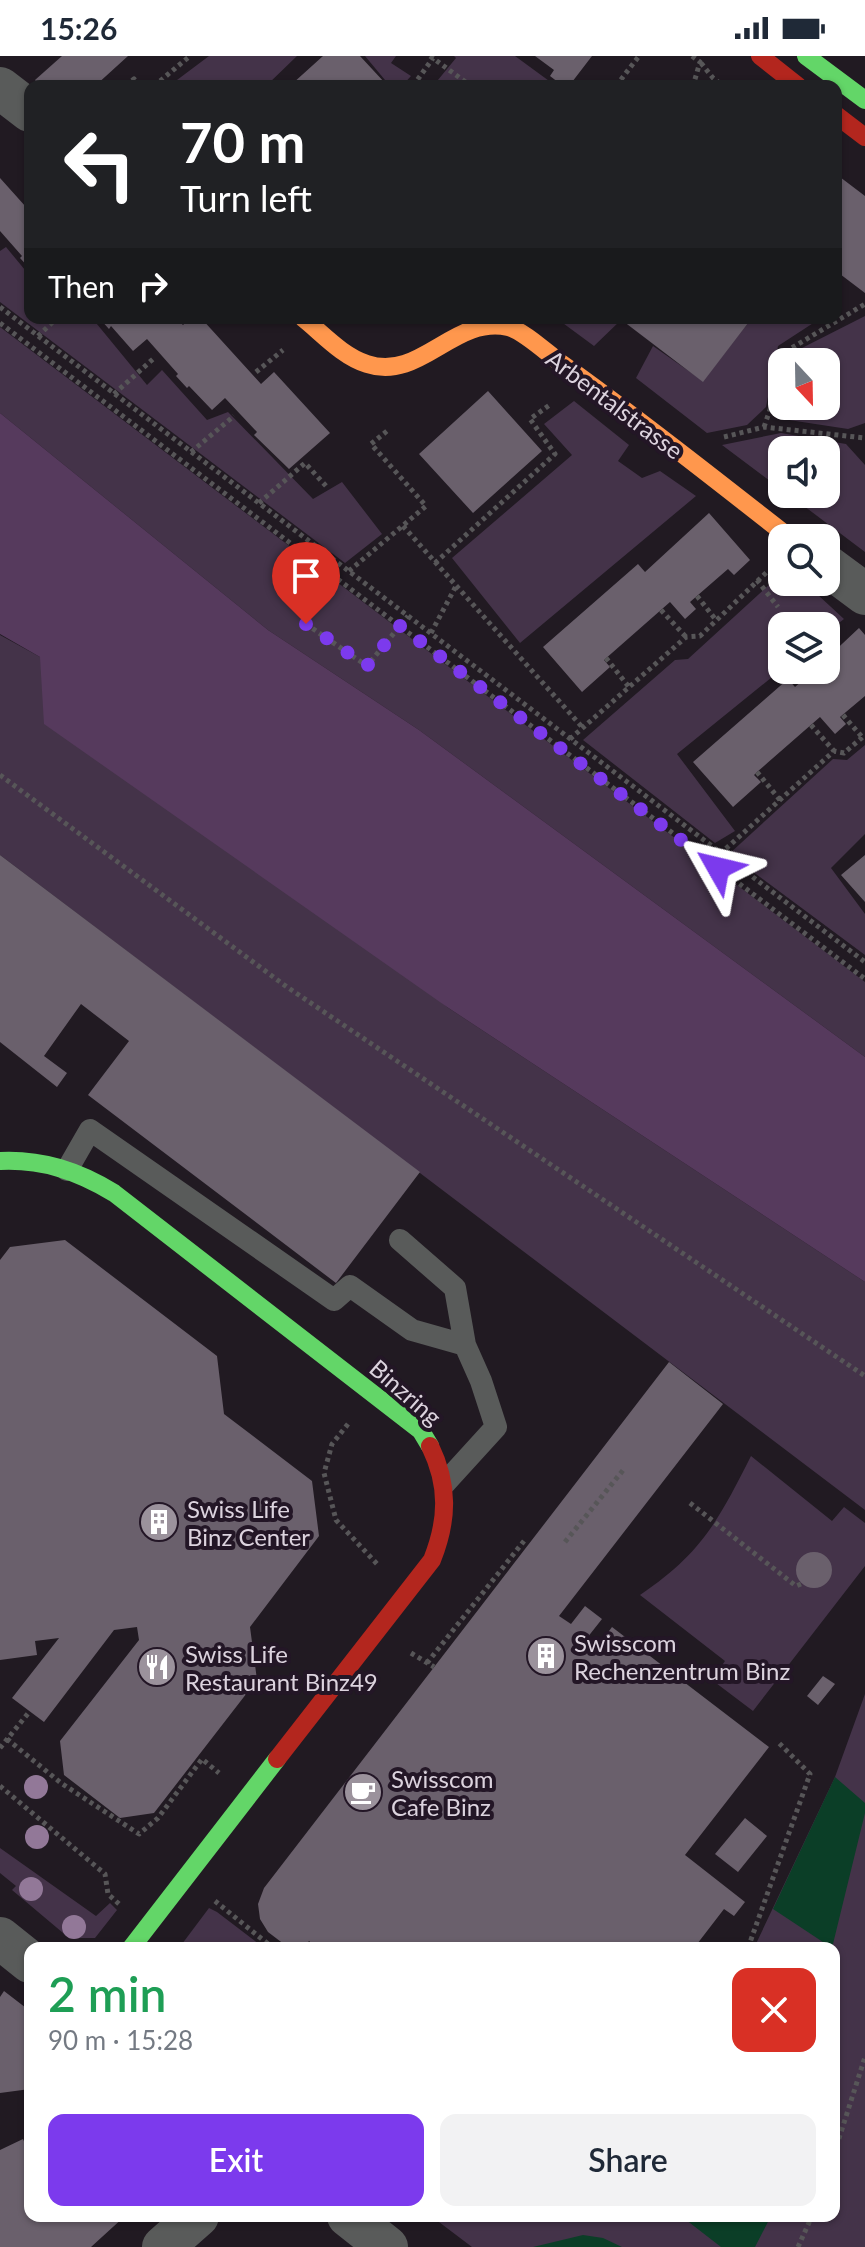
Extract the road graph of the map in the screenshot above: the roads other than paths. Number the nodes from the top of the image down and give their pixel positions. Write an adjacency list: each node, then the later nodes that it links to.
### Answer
1 (760, 56): 3 (street)
2 (806, 56): 4 (street)
3 (790, 80)
4 (838, 80)
5 (842, 83): 7 (street)
6 (0, 88): 8 (street)
7 (865, 100)
8 (24, 106)
9 (842, 120): 10 (street)
10 (865, 137)
11 (311, 324): 13 (street, Arbentalstrasse)
12 (494, 324): 14 (street, Arbentalstrasse)
13 (494, 324)
14 (772, 524)
15 (840, 575): 16 (street)
16 (865, 594)
17 (0, 1161): 18 (street, Binzring)
18 (67, 1170): 20 (lane); 21 (street, Binzring)
19 (400, 1240): 20 (lane)
20 (465, 1345): 21 (lane)
21 (445, 1483): 22 (street, Binzring)
22 (136, 1942)
23 (191, 2222): 25 (street)
24 (356, 2222): 26 (street)
25 (163, 2247)
26 (387, 2247)

